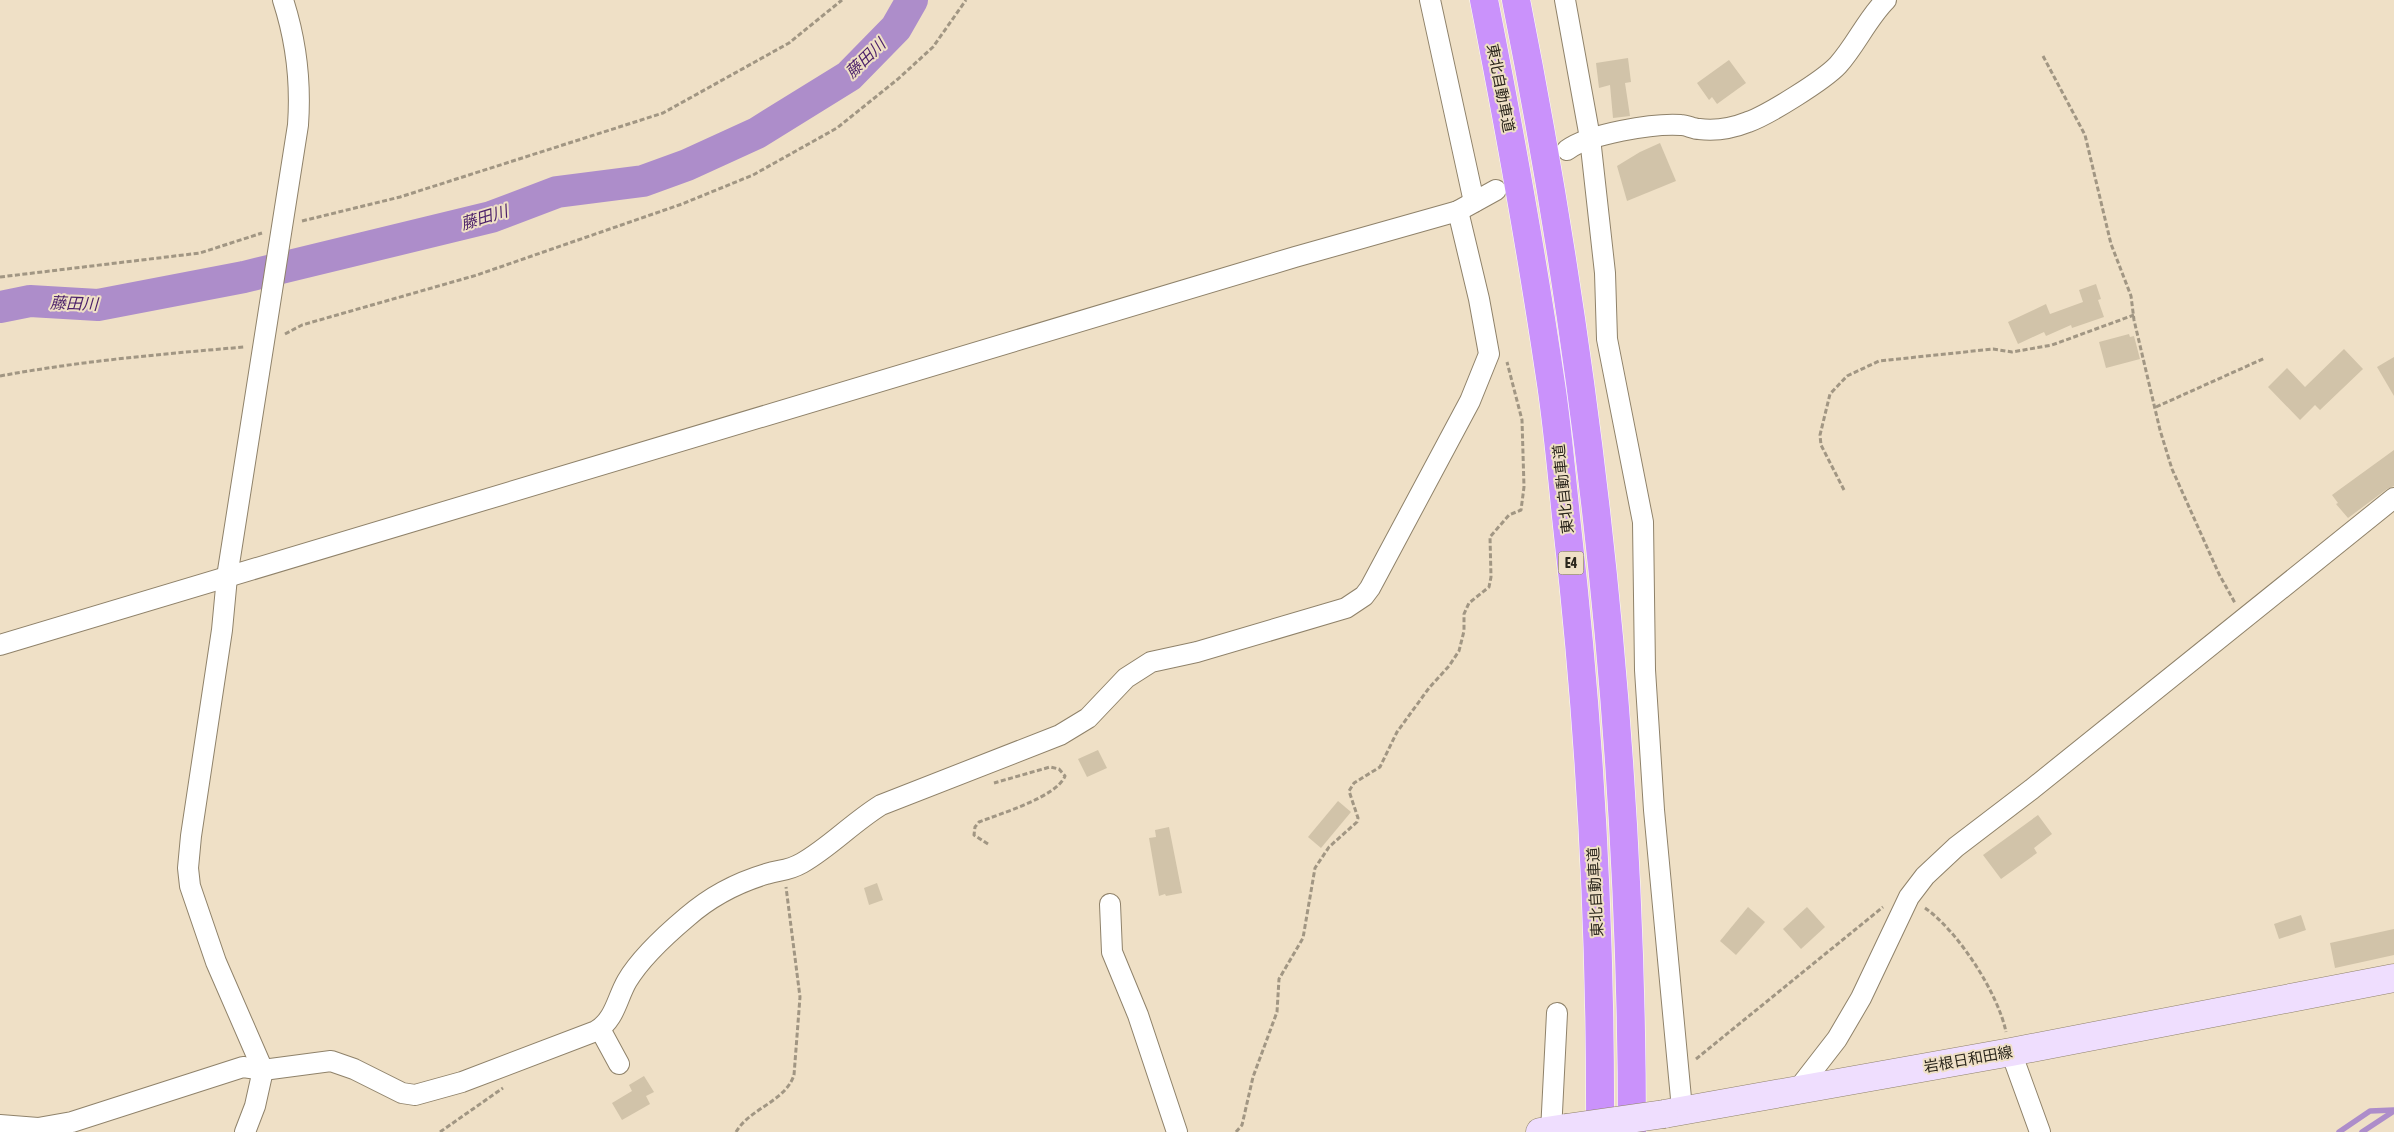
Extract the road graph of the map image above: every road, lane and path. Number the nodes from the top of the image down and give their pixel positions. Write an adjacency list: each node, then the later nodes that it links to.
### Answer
1 (283, 0): 14 (street)
2 (842, 0): 14 (path)
3 (966, 0): 17 (path)
4 (1430, 0): 13 (street)
5 (1484, 0): 47 (highway, 東北自動車道 / E4)
6 (1516, 0): 48 (highway, 東北自動車道 / E4)
7 (1564, 0): 10 (street)
8 (1886, 0): 10 (street)
9 (2042, 56): 16 (path)
10 (1590, 138): 11 (street); 39 (street)
11 (1567, 150)
12 (1496, 190): 13 (street)
13 (1466, 207): 24 (street); 29 (street)
14 (283, 230): 15 (path); 17 (street)
15 (0, 277)
16 (2134, 315): 21 (path); 22 (path)
17 (264, 342): 20 (path); 24 (street)
18 (1506, 357): 46 (path)
19 (2265, 358): 21 (path)
20 (0, 376)
21 (2156, 406): 25 (path)
22 (1844, 490)
23 (2394, 498): 25 (street)
24 (227, 577): 26 (street); 36 (street)
25 (2244, 619): 38 (street)
26 (0, 645)
27 (993, 783): 28 (path)
28 (988, 844)
29 (784, 872): 33 (street); 44 (path)
30 (1110, 904): 45 (street)
31 (2394, 978): 34 (main road, 岩根日和田線)
32 (1557, 1013): 41 (street)
33 (600, 1029): 35 (street); 36 (street)
34 (2011, 1052): 38 (main road, 岩根日和田線); 49 (street)
35 (619, 1064)
36 (263, 1070): 40 (street); 42 (street)
37 (511, 1082): 43 (path)
38 (1799, 1088): 39 (main road, 岩根日和田線)
39 (1673, 1112): 41 (main road, 岩根日和田線, bridge)
40 (0, 1125)
41 (1552, 1131)
42 (245, 1132)
43 (440, 1132)
44 (736, 1132)
45 (1177, 1132)
46 (1236, 1132)
47 (1600, 1132)
48 (1632, 1132)
49 (2040, 1132)

